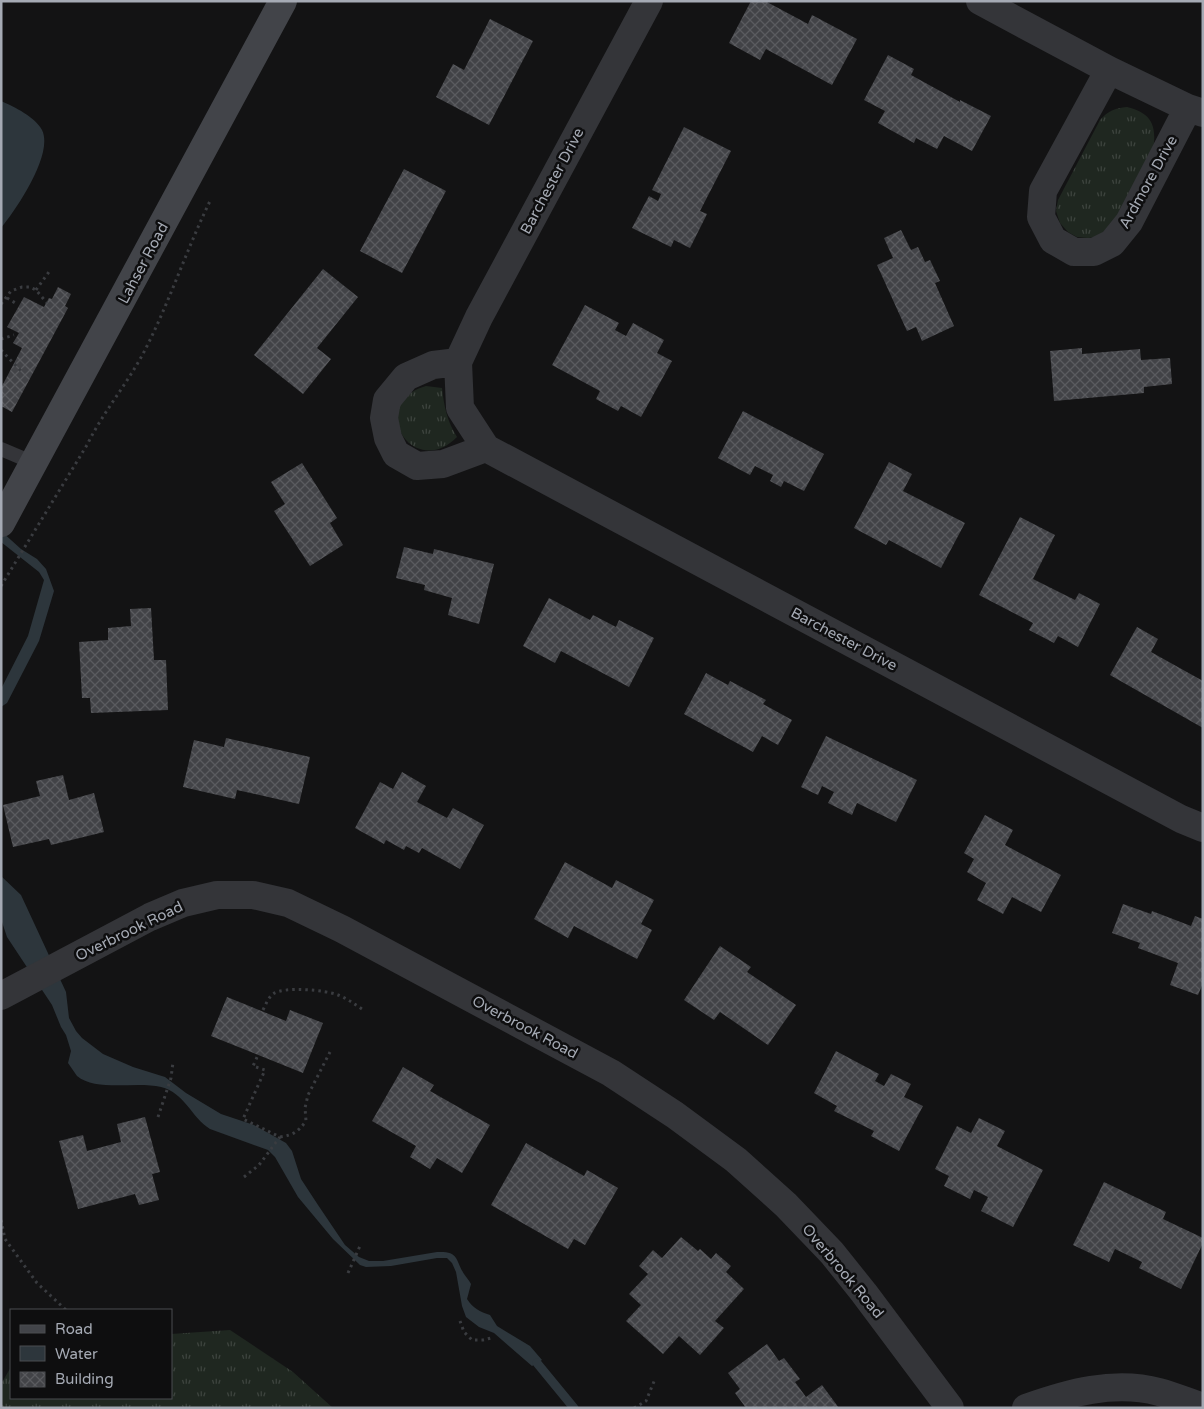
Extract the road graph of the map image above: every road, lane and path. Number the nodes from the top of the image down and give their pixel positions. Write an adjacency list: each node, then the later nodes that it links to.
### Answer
1 (283, 1): 20 (street, Lahser Road)
2 (649, 1): 16 (street, Barchester Drive)
3 (980, 1): 4 (street, Ardmore Drive)
4 (1109, 70): 5 (street, Ardmore Drive); 5 (street, Ardmore Drive)
5 (1196, 111)
6 (213, 195): 22 (path)
7 (51, 269): 8 (path)
8 (36, 290): 9 (path); 10 (path)
9 (7, 298): 11 (path); 12 (path)
10 (47, 303)
11 (1, 304)
12 (17, 304)
13 (14, 335): 14 (path)
14 (1, 339)
15 (1, 350): 17 (path)
16 (458, 362): 18 (street, Barchester Drive); 18 (street)
17 (21, 371)
18 (486, 448): 23 (street, Barchester Drive)
19 (1, 450): 20 (lane)
20 (34, 463): 21 (street, Lahser Road)
21 (1, 523)
22 (1, 586)
23 (1203, 828)
24 (11, 991): 42 (street, Overbrook Road)
25 (263, 1010): 26 (path)
26 (365, 1011)
27 (330, 1052): 31 (path)
28 (258, 1055): 31 (path)
29 (174, 1062): 30 (path)
30 (158, 1117)
31 (280, 1137): 32 (path)
32 (244, 1177)
33 (1, 1220): 36 (path)
34 (360, 1246): 35 (path)
35 (348, 1273)
36 (65, 1309)
37 (460, 1322): 38 (path)
38 (491, 1338)
39 (655, 1379): 41 (path)
40 (1203, 1407): 43 (street)
41 (634, 1408)
42 (950, 1408)
43 (1026, 1408)

